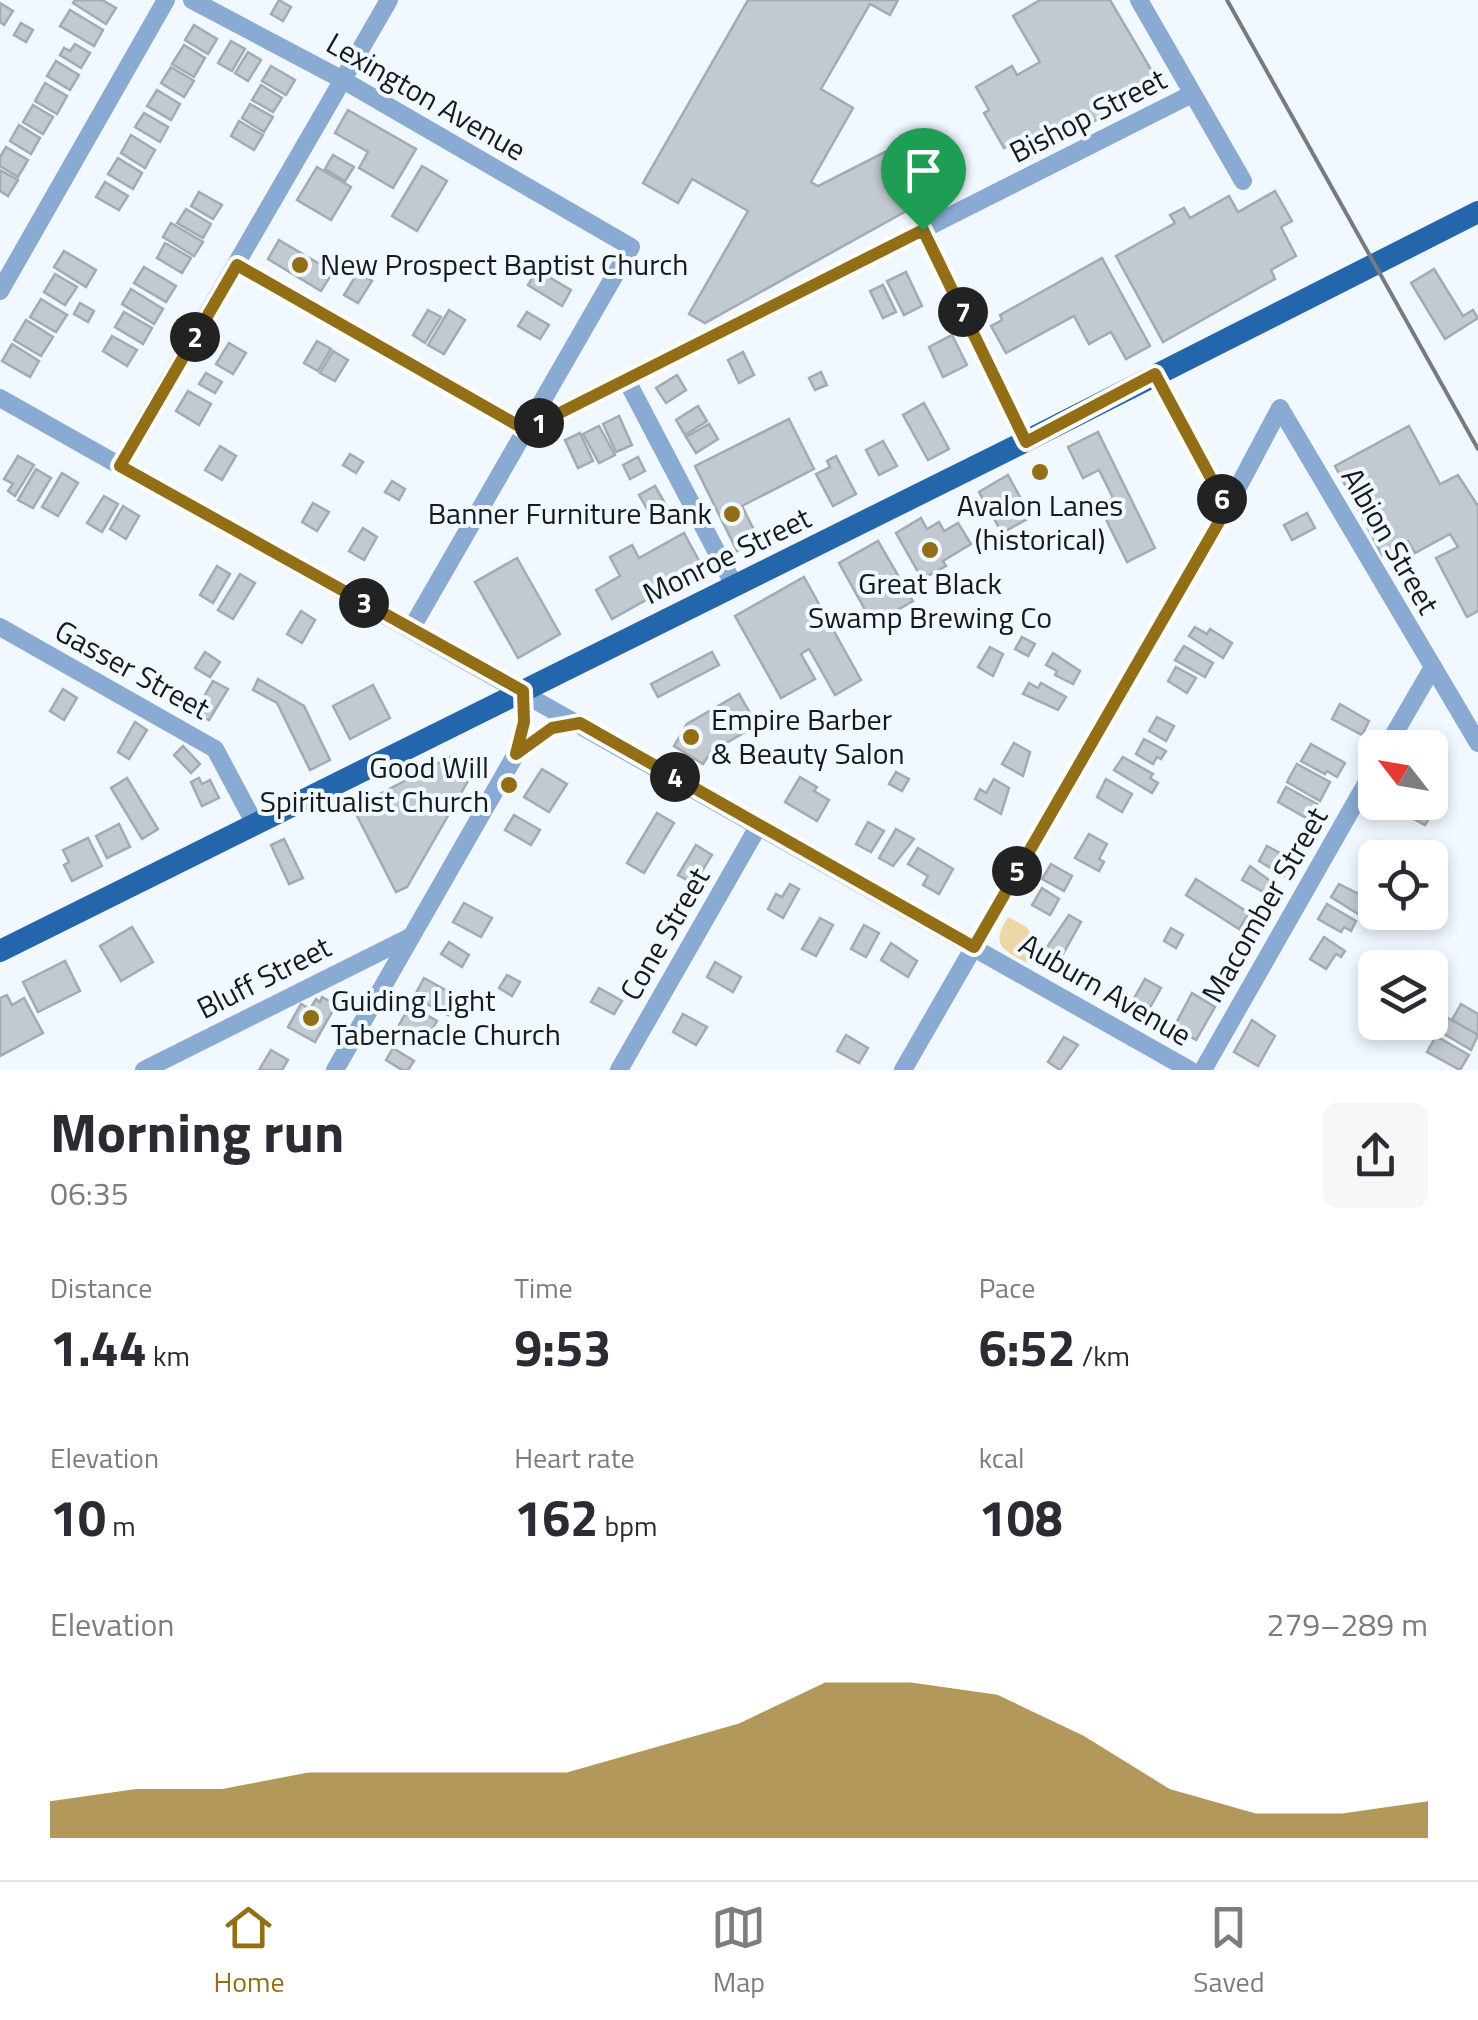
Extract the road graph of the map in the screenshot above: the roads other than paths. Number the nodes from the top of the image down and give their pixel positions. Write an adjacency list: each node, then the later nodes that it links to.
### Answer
1 (166, 0): 11 (street)
2 (192, 0): 5 (street, Lexington Avenue)
3 (389, 0): 5 (street)
4 (1139, 0): 6 (street)
5 (343, 80): 10 (street); 15 (street, Lexington Avenue)
6 (1192, 94): 7 (street); 9 (street, Bishop Street)
7 (1243, 181)
8 (1478, 212): 12 (main road, Monroe Street)
9 (923, 230): 13 (street, Bishop Street); 16 (street)
10 (237, 265): 15 (street); 17 (street)
11 (0, 291)
12 (1155, 374): 16 (main road, Monroe Street); 18 (street)
13 (626, 379): 15 (street, Bishop Street); 19 (street)
14 (0, 398): 17 (street, Auburn Avenue)
15 (526, 430): 21 (street)
16 (1026, 442): 19 (main road, Monroe Street)
17 (120, 466): 21 (street, Auburn Avenue)
18 (1227, 508): 22 (street, Albion Street); 32 (street)
19 (734, 586): 23 (main road, Monroe Street)
20 (0, 627): 29 (street, Gasser Street)
21 (411, 629): 23 (street, Auburn Avenue)
22 (1432, 666): 25 (street); 26 (street, Albion Street)
23 (523, 691): 24 (street, Auburn Avenue); 27 (street); 29 (main road, Monroe Street)
24 (580, 723): 27 (street); 30 (street, Auburn Avenue)
25 (1396, 730)
26 (1478, 743)
27 (516, 754): 31 (street)
28 (1358, 798): 39 (street, Macomber Street)
29 (255, 824): 33 (main road, Monroe Street)
30 (758, 825): 32 (street, Auburn Avenue); 36 (street, Cone Street)
31 (411, 937): 34 (street, Bluff Street); 35 (street)
32 (974, 947): 37 (street); 38 (street, Auburn Avenue)
33 (0, 951)
34 (144, 1070)
35 (334, 1070)
36 (619, 1070)
37 (903, 1070)
38 (1190, 1070)
39 (1202, 1070)

